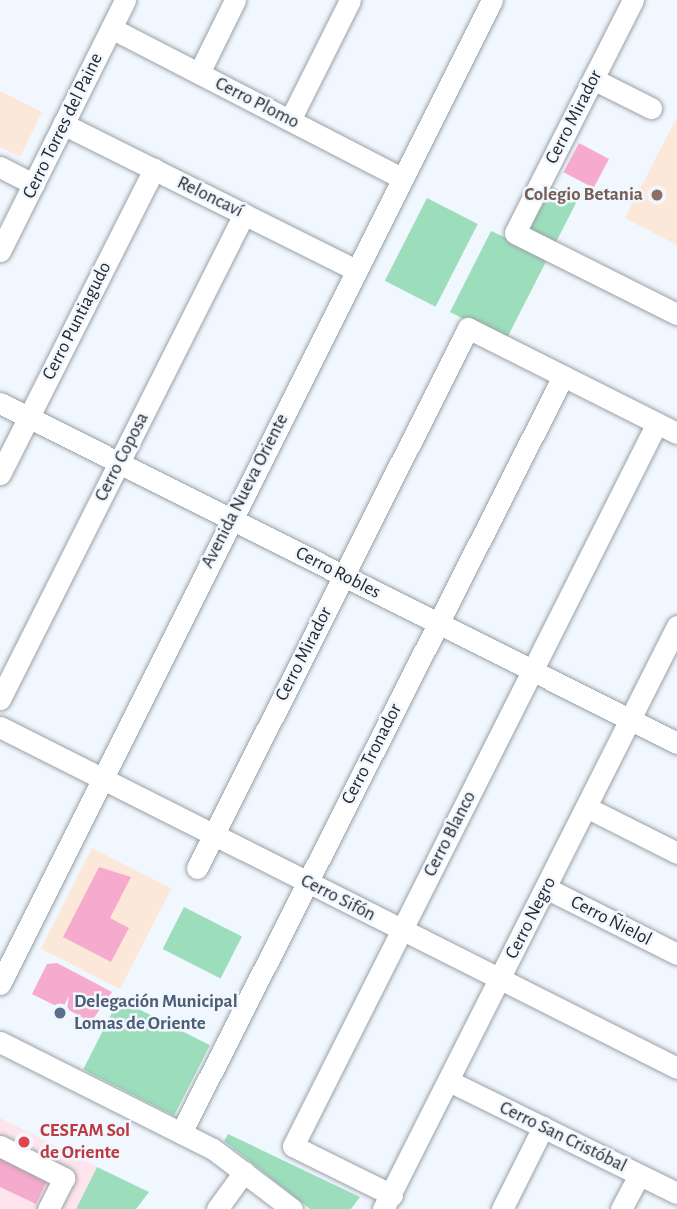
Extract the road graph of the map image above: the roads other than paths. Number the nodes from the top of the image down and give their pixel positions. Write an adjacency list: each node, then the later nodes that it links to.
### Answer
1 (125, 0): 6 (street, Cerro Torres del Paine)
2 (235, 0): 7 (street)
3 (350, 0): 10 (street)
4 (492, 0): 14 (street, Avenida Nueva Oriente)
5 (633, 0): 8 (street, Cerro Mirador)
6 (111, 28): 7 (street, Cerro Plomo); 11 (street, Cerro Torres del Paine)
7 (199, 73): 10 (street, Cerro Plomo)
8 (593, 79): 9 (street); 19 (street, Cerro Mirador)
9 (652, 108)
10 (290, 120): 14 (street, Cerro Plomo)
11 (63, 124): 13 (street, Reloncaví); 15 (street, Cerro Torres del Paine)
12 (0, 167): 15 (street)
13 (154, 169): 16 (street, Reloncaví); 22 (street, Cerro Puntiagudo)
14 (402, 178): 18 (street, Avenida Nueva Oriente)
15 (34, 184): 17 (street, Cerro Torres del Paine)
16 (244, 214): 18 (street, Reloncaví); 25 (street, Cerro Coposa)
17 (0, 251)
18 (356, 270): 27 (street, Avenida Nueva Oriente)
19 (677, 314)
20 (564, 376): 23 (street); 28 (street, Cerro Mirador); 29 (street, Cerro Tronador)
21 (0, 403): 22 (street, Cerro Robles)
22 (29, 417): 25 (street, Cerro Robles); 26 (street, Cerro Puntiagudo)
23 (657, 423): 24 (street); 31 (street, Cerro Blanco)
24 (677, 432)
25 (119, 463): 27 (street, Cerro Robles); 32 (street, Cerro Coposa)
26 (0, 474)
27 (230, 519): 28 (street, Cerro Robles); 36 (street, Avenida Nueva Oriente)
28 (344, 576): 29 (street, Cerro Robles); 38 (street, Cerro Mirador)
29 (438, 623): 31 (street, Cerro Robles); 41 (street, Cerro Tronador)
30 (675, 634): 33 (street, Cerro Negro)
31 (532, 671): 33 (street, Cerro Robles); 43 (street, Cerro Blanco)
32 (0, 699)
33 (630, 719): 35 (street, Cerro Robles); 37 (street, Cerro Negro)
34 (0, 727): 36 (street, Cerro Sifón)
35 (677, 743)
36 (102, 778): 38 (street, Cerro Sifón); 46 (street, Avenida Nueva Oriente)
37 (586, 807): 39 (street); 42 (street, Cerro Negro)
38 (214, 835): 40 (street, Cerro Mirador); 41 (street, Cerro Sifón)
39 (677, 853)
40 (197, 868)
41 (308, 882): 43 (street, Cerro Sifón); 51 (street, Cerro Tronador)
42 (546, 888): 44 (street, Cerro Ñielol); 45 (street, Cerro Negro)
43 (402, 929): 45 (street, Cerro Sifón); 56 (street, Cerro Blanco)
44 (677, 954)
45 (500, 979): 48 (street, Cerro Sifón); 49 (street, Cerro Negro)
46 (0, 984)
47 (0, 1042): 51 (street)
48 (677, 1068)
49 (449, 1081): 50 (street, Cerro San Cristóbal); 56 (street, Cerro Negro)
50 (543, 1127): 54 (street, Cerro San Cristóbal); 60 (street)
51 (181, 1133): 53 (street)
52 (0, 1146): 57 (street)
53 (244, 1172): 58 (street); 59 (street)
54 (639, 1175): 55 (street, Cerro San Cristóbal); 61 (street)
55 (677, 1193)
56 (387, 1202)
57 (48, 1209)
58 (217, 1209)
59 (292, 1209)
60 (502, 1209)
61 (621, 1209)

